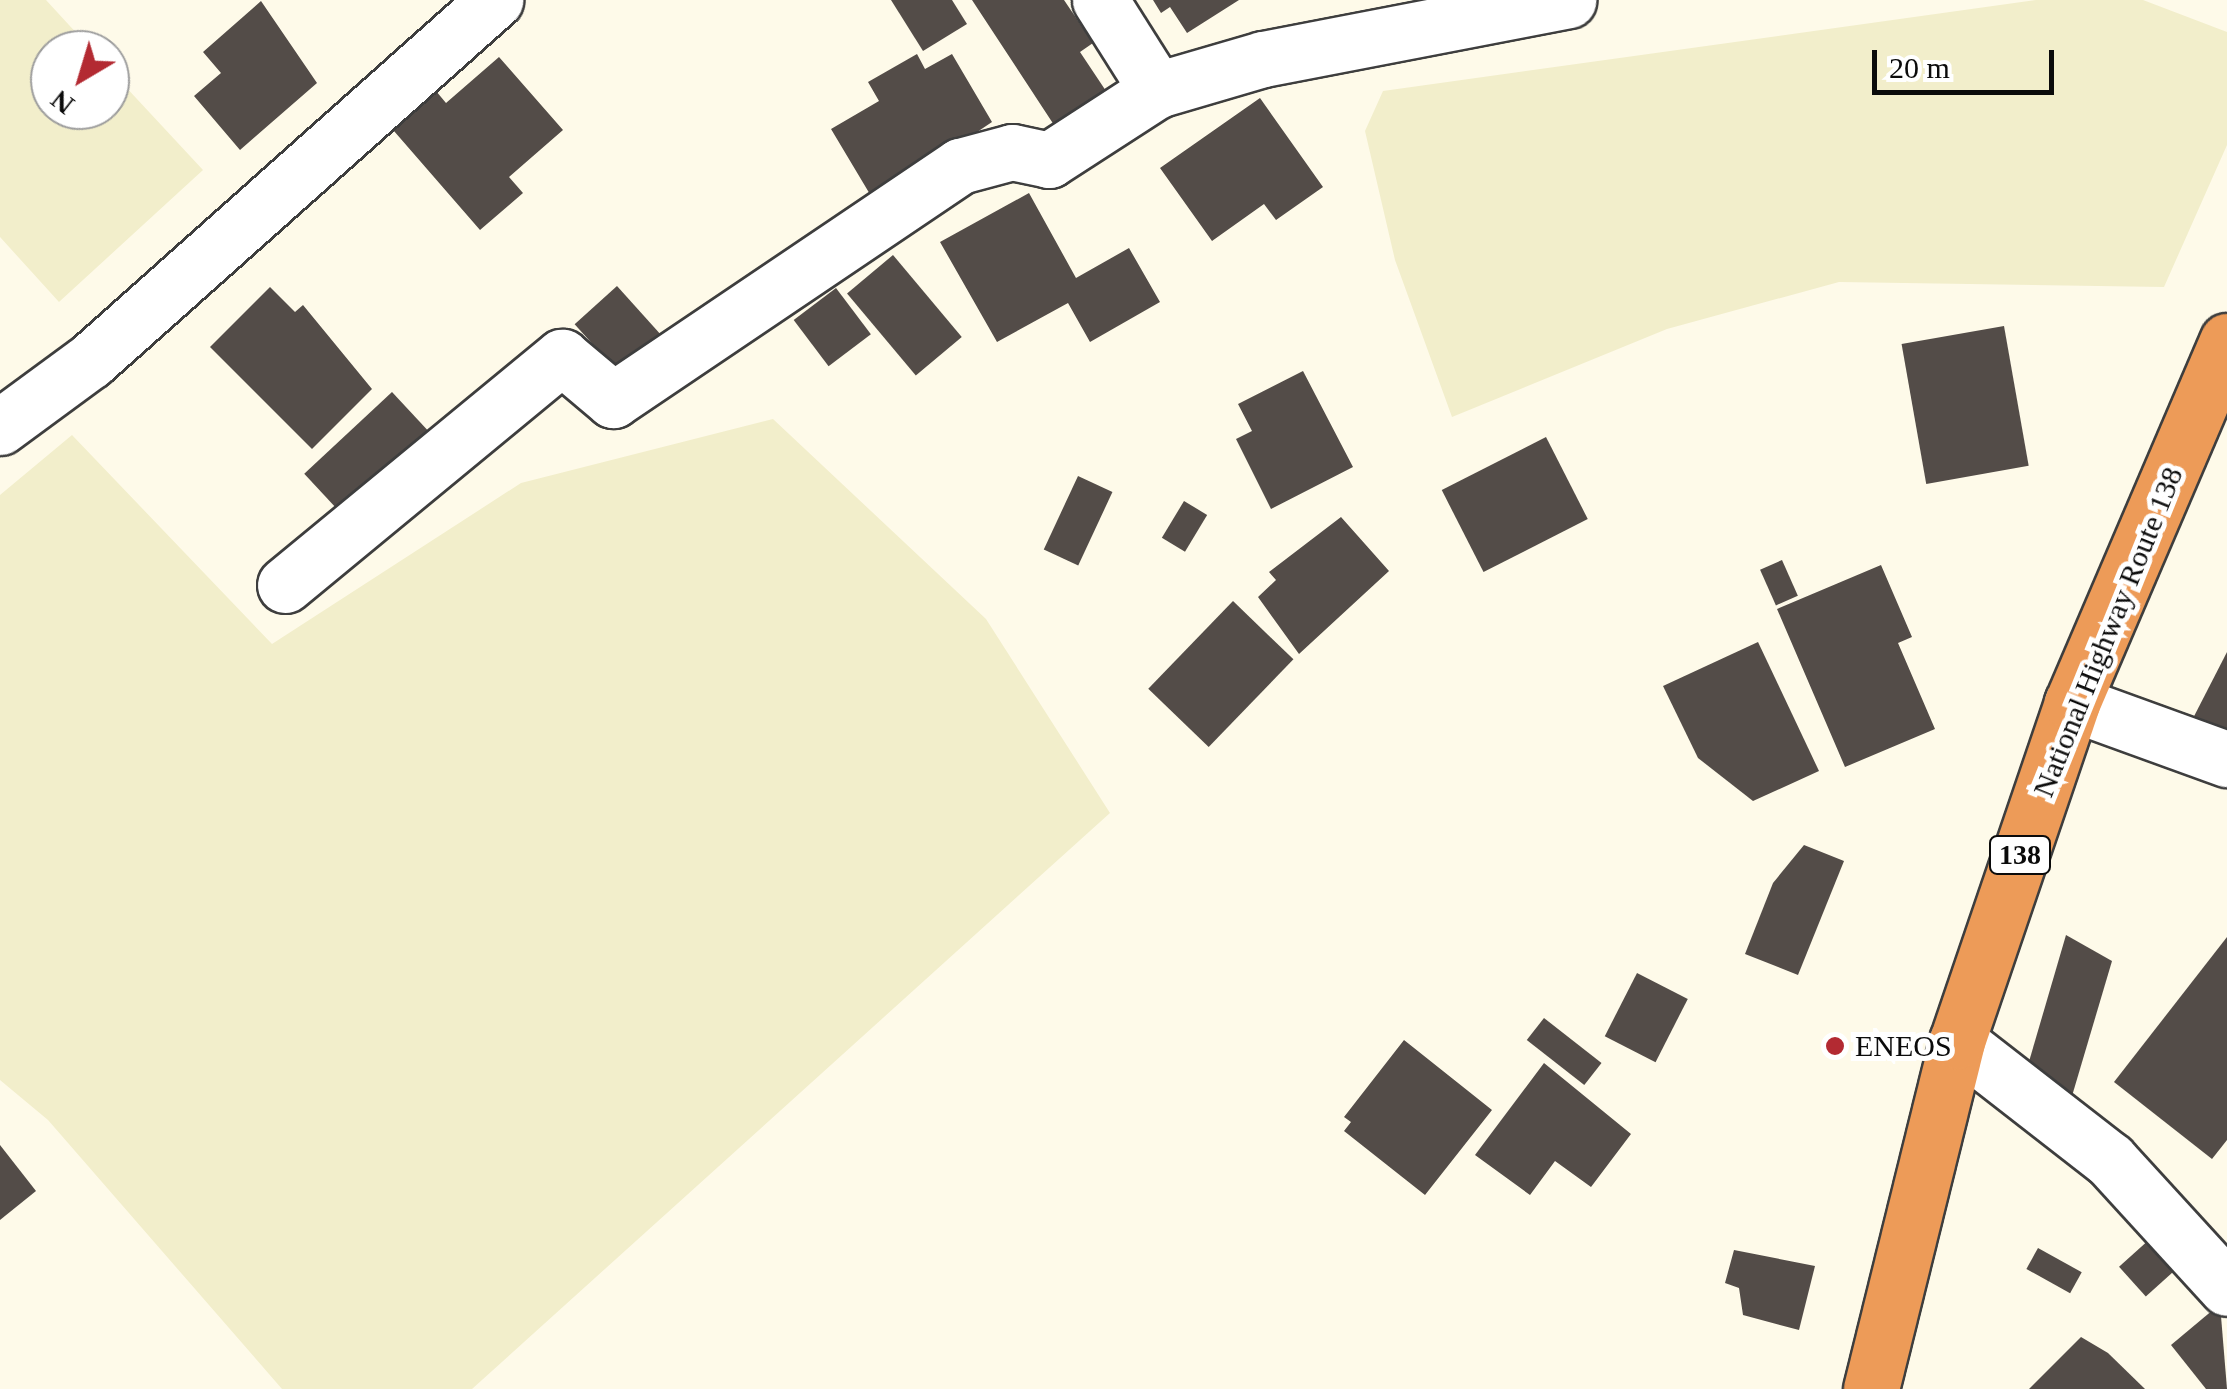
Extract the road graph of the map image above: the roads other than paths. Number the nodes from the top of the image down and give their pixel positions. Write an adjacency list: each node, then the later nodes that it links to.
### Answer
1 (494, 0): 6 (street)
2 (1100, 0): 4 (street)
3 (1568, 0): 4 (street)
4 (1157, 90): 7 (street)
5 (2227, 341): 8 (highway, National Highway Route 138 / 138)
6 (0, 427)
7 (285, 585)
8 (2072, 703): 9 (street); 10 (highway, National Highway Route 138 / 138)
9 (2227, 759)
10 (1957, 1041): 11 (street); 12 (highway, National Highway Route 138 / 138)
11 (2227, 1288)
12 (1871, 1389)

